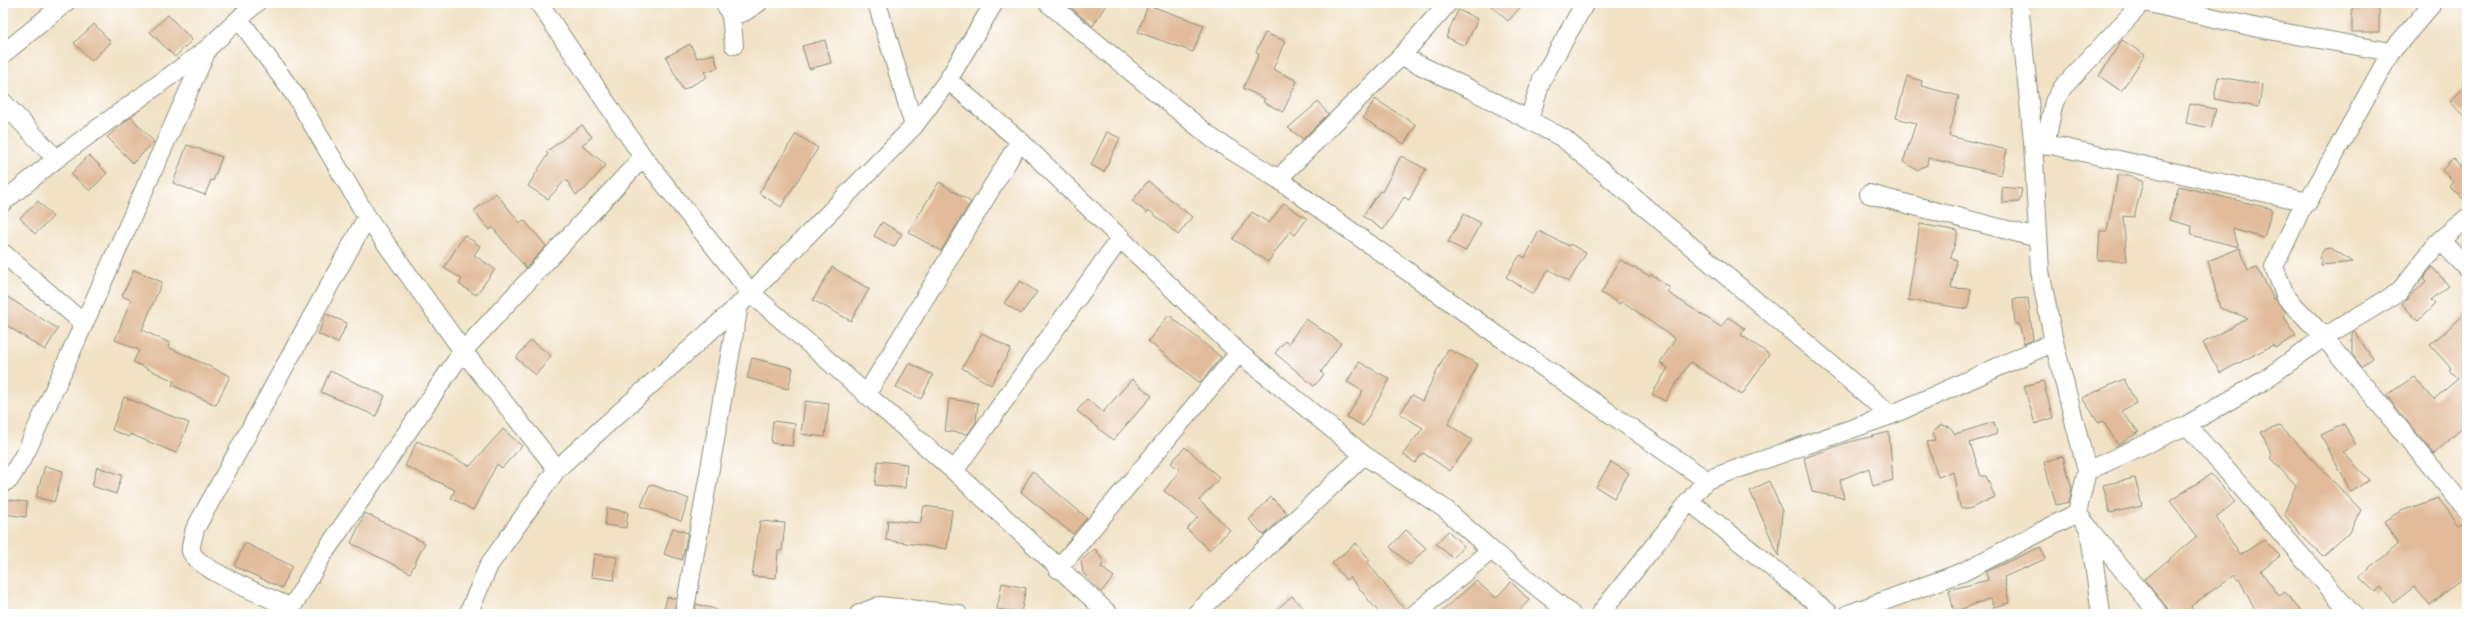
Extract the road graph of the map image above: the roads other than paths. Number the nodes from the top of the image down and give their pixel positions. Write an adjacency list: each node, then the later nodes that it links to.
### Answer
1 (65, 3): 19 (street)
2 (256, 3): 15 (street)
3 (538, 3): 27 (street)
4 (758, 3): 14 (street)
5 (877, 3): 24 (street)
6 (994, 3): 21 (street)
7 (1048, 3): 29 (street)
8 (1448, 3): 20 (street)
9 (1585, 3): 23 (street)
10 (2019, 3): 26 (street)
11 (2142, 3): 26 (street)
12 (2149, 3): 18 (street)
13 (2433, 3): 18 (street)
14 (728, 10): 16 (street)
15 (239, 20): 17 (street); 33 (street)
16 (734, 45)
17 (208, 48): 28 (street); 41 (street)
18 (2391, 52): 32 (street)
19 (3, 54)
20 (1401, 56): 23 (street); 29 (street)
21 (948, 80): 24 (street); 25 (street)
22 (3, 102): 28 (street)
23 (1529, 119): 47 (street)
24 (914, 126): 40 (street)
25 (1020, 141): 35 (street); 46 (street)
26 (2039, 143): 32 (street); 36 (street)
27 (643, 157): 40 (street); 44 (street)
28 (56, 160): 31 (street)
29 (1278, 179): 53 (street)
30 (1869, 194): 36 (street)
31 (3, 202)
32 (2308, 202): 42 (street)
33 (367, 217): 44 (street); 61 (street)
34 (2467, 218): 37 (street)
35 (1121, 237): 45 (street); 51 (street)
36 (2038, 238): 43 (street)
37 (2440, 240): 39 (street); 42 (street)
38 (3, 253): 41 (street)
39 (2467, 268)
40 (745, 299): 46 (street); 50 (street); 63 (street)
41 (83, 323): 54 (street)
42 (2324, 337): 48 (street); 56 (street)
43 (2054, 342): 47 (street); 52 (street)
44 (463, 351): 50 (street); 61 (street)
45 (1239, 353): 49 (street); 60 (street)
46 (866, 395): 51 (street)
47 (1891, 415): 53 (street)
48 (2187, 425): 52 (street); 75 (street)
49 (1364, 456): 59 (street); 67 (street)
50 (557, 469): 62 (street)
51 (954, 471): 60 (street)
52 (2087, 471): 57 (street)
53 (1706, 480): 55 (street)
54 (3, 483)
55 (1689, 501): 70 (street); 71 (street)
56 (2467, 510)
57 (2077, 513): 58 (street); 72 (street)
58 (2089, 528): 73 (street); 74 (street)
59 (1491, 550): 68 (street); 69 (street)
60 (1058, 569): 66 (street)
61 (290, 611)
62 (468, 614)
63 (684, 614)
64 (859, 614): 65 (street)
65 (958, 614)
66 (1109, 614)
67 (1196, 614)
68 (1415, 614)
69 (1571, 614)
70 (1600, 614)
71 (1830, 614)
72 (1849, 614)
73 (2101, 614)
74 (2159, 614)
75 (2352, 614)

